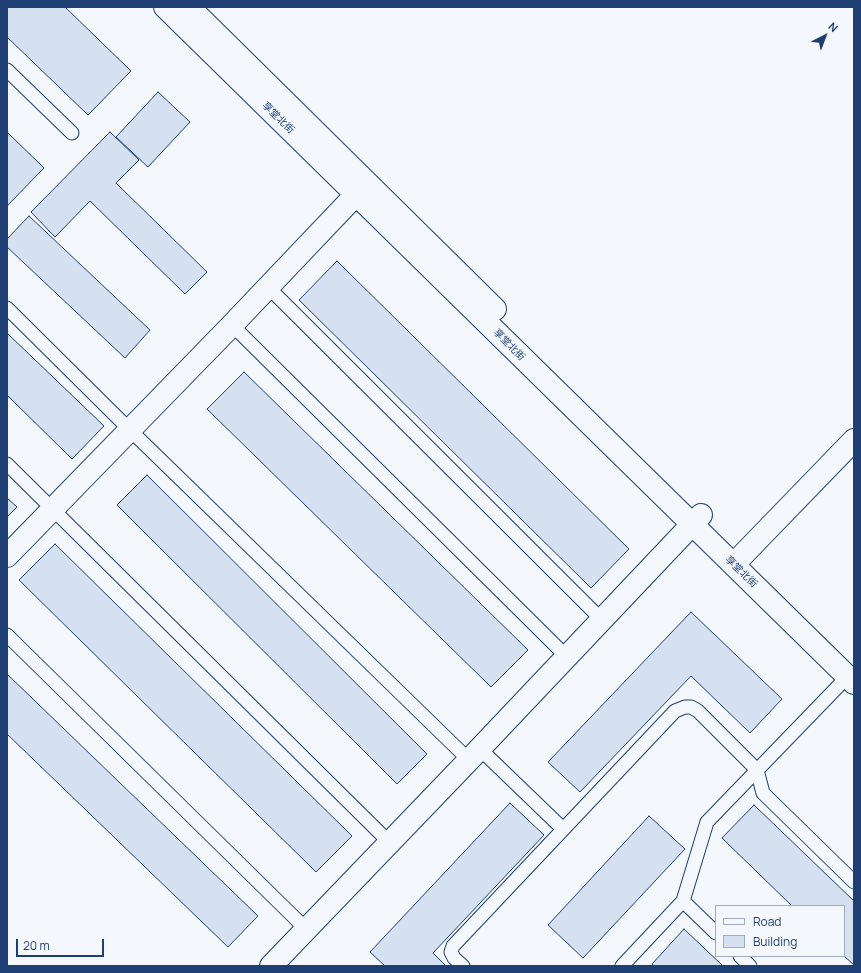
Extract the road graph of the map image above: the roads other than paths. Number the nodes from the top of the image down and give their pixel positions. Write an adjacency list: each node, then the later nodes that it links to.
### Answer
1 (178, 9): 4 (street, 享堂北街)
2 (7, 70): 3 (lane)
3 (72, 133)
4 (362, 188): 5 (street); 12 (street, 享堂北街)
5 (268, 287): 7 (street); 15 (lane)
6 (7, 308): 8 (lane)
7 (232, 325): 8 (street); 17 (lane)
8 (129, 429): 11 (street); 19 (lane)
9 (854, 440): 14 (street)
10 (7, 464): 11 (lane)
11 (53, 508): 13 (street); 22 (lane)
12 (696, 520): 14 (street, 享堂北街); 15 (street)
13 (7, 556)
14 (738, 560): 18 (street, 享堂北街)
15 (602, 620): 17 (street)
16 (7, 635): 25 (lane)
17 (567, 657): 19 (street)
18 (852, 674): 20 (lane)
19 (474, 754): 21 (lane); 22 (street)
20 (757, 770): 21 (lane); 23 (lane); 24 (lane)
21 (562, 829): 29 (lane)
22 (389, 842): 25 (street)
23 (854, 882)
24 (683, 901): 26 (lane); 30 (lane)
25 (306, 929): 28 (street)
26 (715, 932)
27 (741, 957): 31 (lane)
28 (271, 966)
29 (463, 966)
30 (622, 966)
31 (750, 966)

